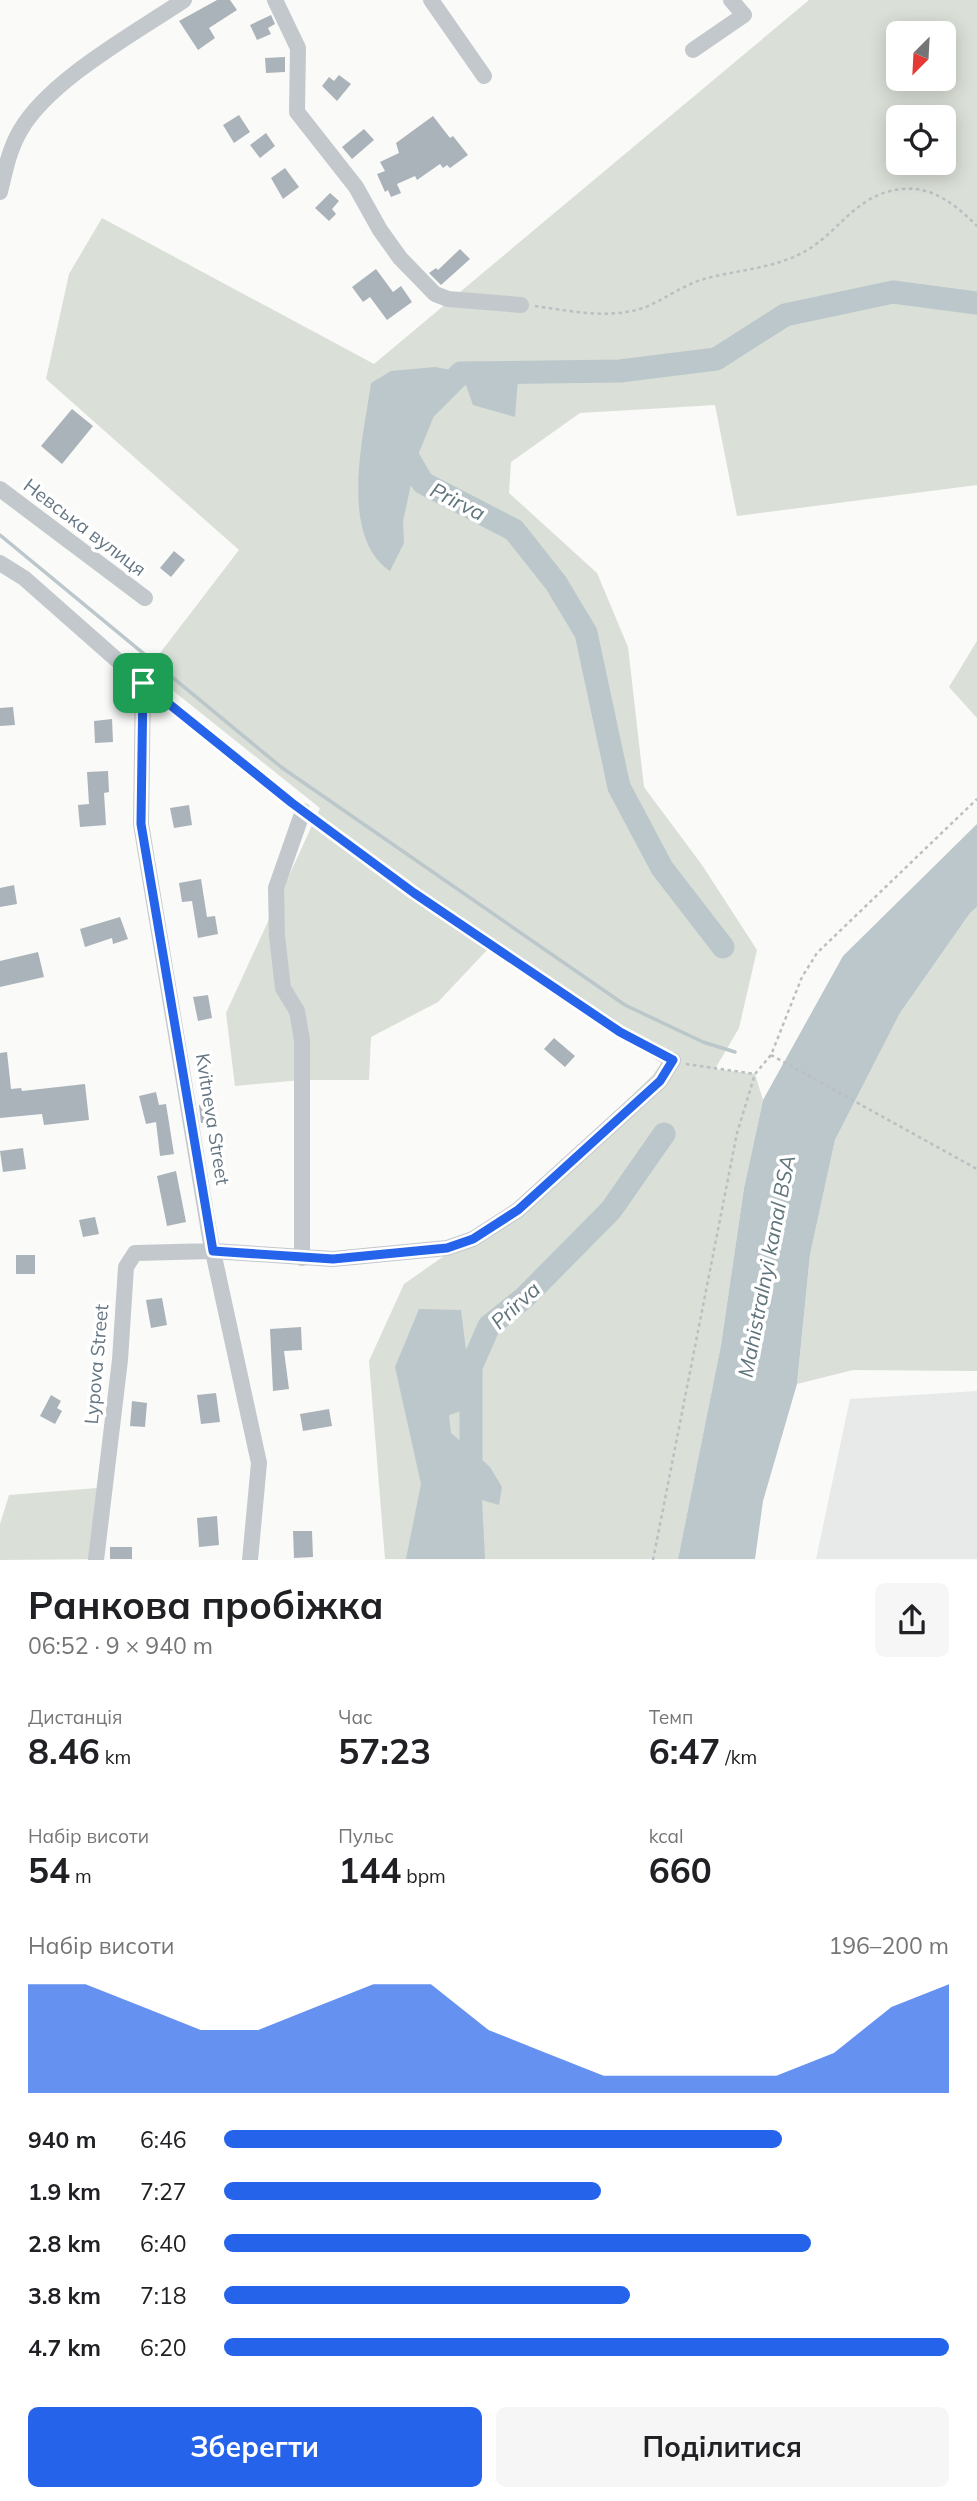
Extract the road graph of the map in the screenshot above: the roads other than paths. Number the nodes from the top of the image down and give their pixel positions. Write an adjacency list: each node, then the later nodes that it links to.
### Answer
1 (184, 0): 7 (street)
2 (275, 0): 8 (street)
3 (431, 0): 6 (street)
4 (732, 0): 5 (street)
5 (693, 50)
6 (484, 76)
7 (0, 192)
8 (521, 304)
9 (0, 489): 11 (street, Невська вулиця)
10 (0, 563): 14 (street, Kvitneva Street)
11 (145, 598)
12 (303, 811): 15 (street)
13 (673, 1060): 15 (street)
14 (213, 1251): 15 (street); 16 (street, Lypova Street); 17 (street, Kvitneva Street)
15 (302, 1258)
16 (96, 1559)
17 (250, 1559)

